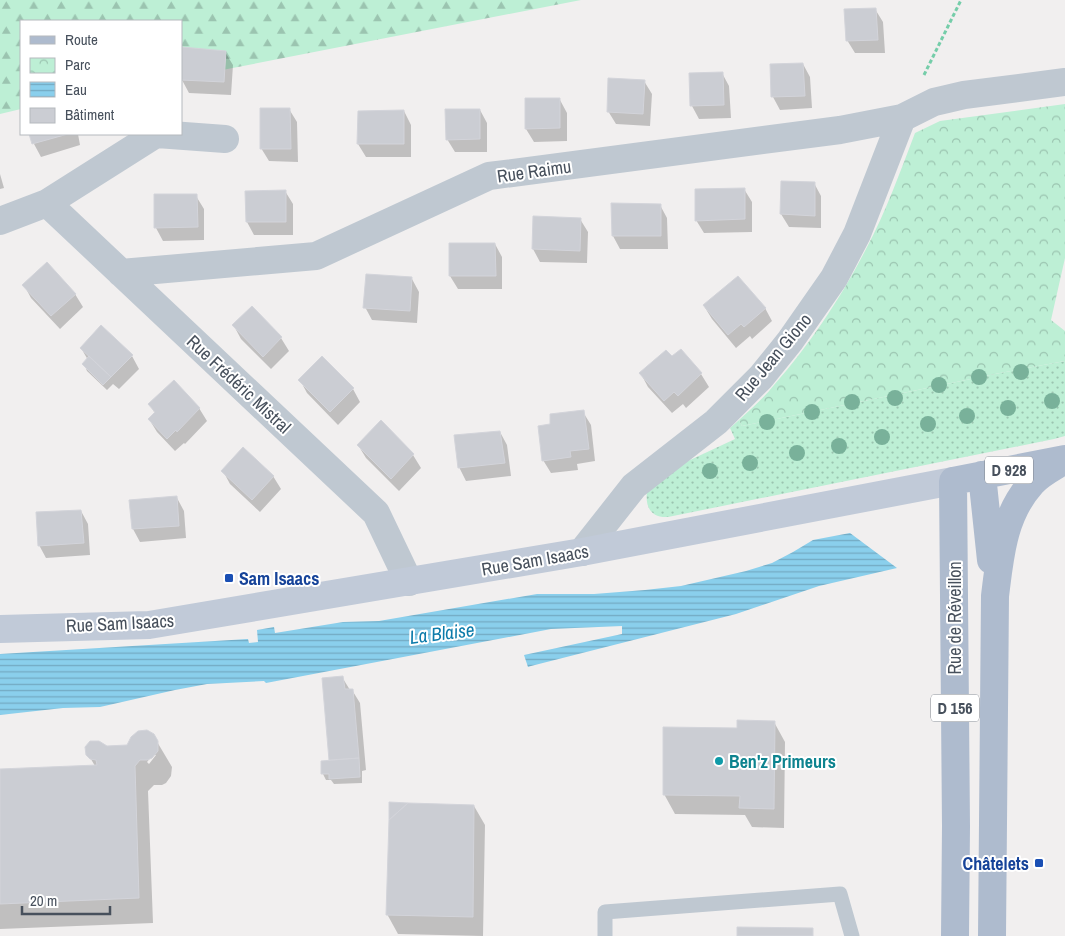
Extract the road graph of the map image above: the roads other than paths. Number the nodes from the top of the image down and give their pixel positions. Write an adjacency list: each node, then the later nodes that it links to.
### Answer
1 (1065, 82): 2 (street, Rue Raimu)
2 (902, 118): 8 (street, Rue Raimu); 12 (street, Rue Jean Giono)
3 (155, 135): 6 (street)
4 (168, 135): 5 (street)
5 (225, 140)
6 (47, 203): 7 (street); 8 (street, Rue Frédéric Mistral)
7 (0, 221)
8 (121, 273): 13 (street, Rue Frédéric Mistral)
9 (1065, 459): 10 (main road, Rue Sam Isaacs / D 928); 14 (main road, D 156)
10 (982, 475): 11 (main road, Rue Sam Isaacs / D 928); 14 (main road, D 156)
11 (953, 481): 12 (main road, Rue Sam Isaacs / D 928); 18 (main road, Rue de Réveillon / D 156)
12 (582, 552): 13 (main road, Rue Sam Isaacs / D 928)
13 (409, 582): 15 (main road, Rue Sam Isaacs / D 928)
14 (995, 596): 19 (main road, D 156)
15 (0, 628)
16 (604, 936): 17 (lane)
17 (852, 936)
18 (955, 936)
19 (992, 936)

